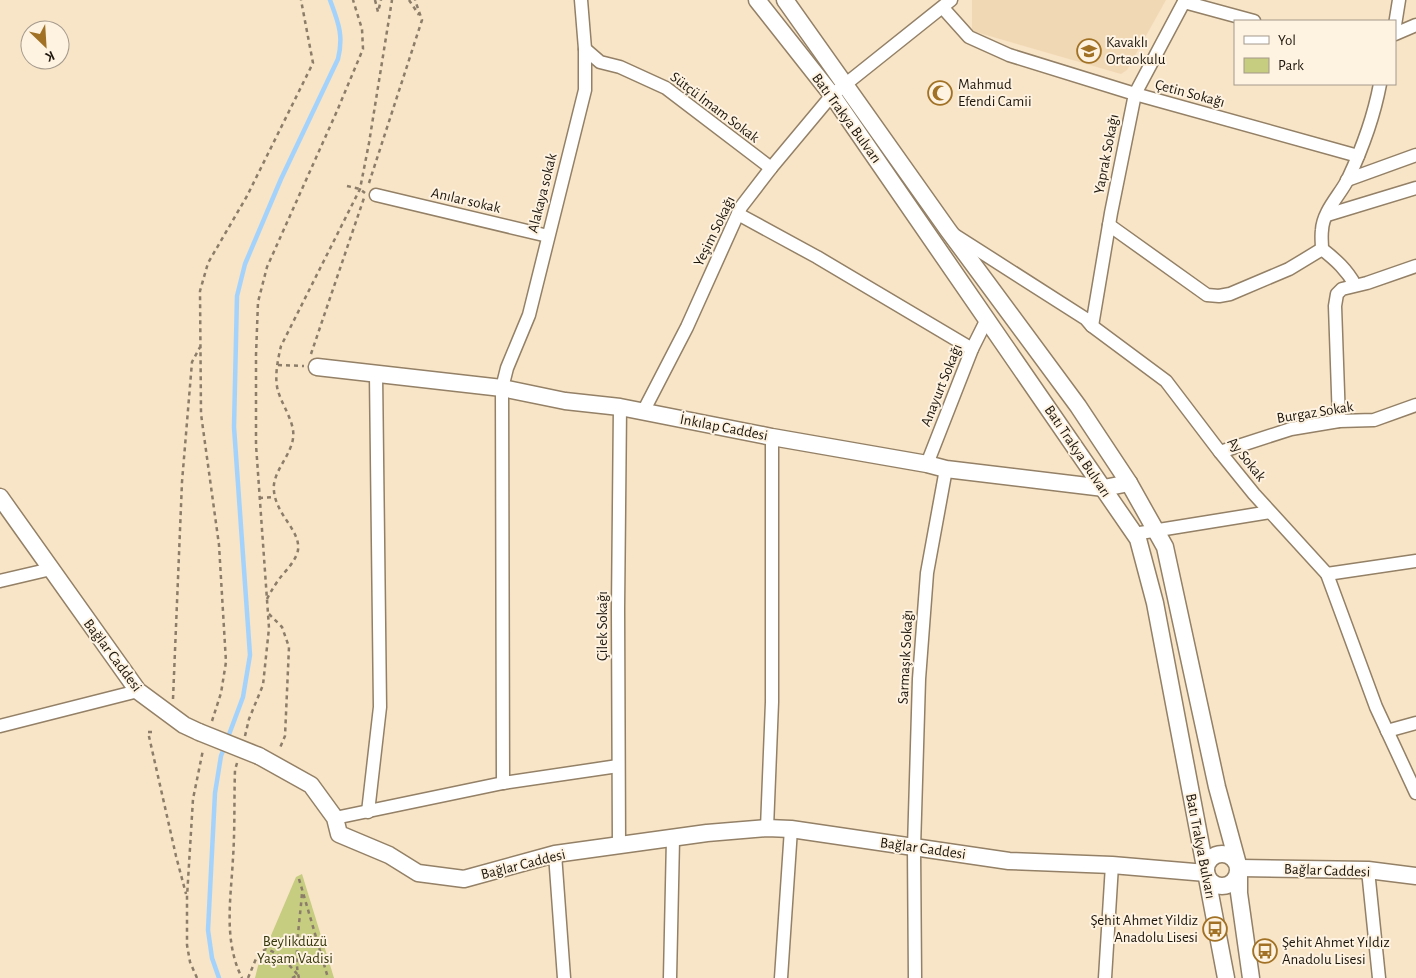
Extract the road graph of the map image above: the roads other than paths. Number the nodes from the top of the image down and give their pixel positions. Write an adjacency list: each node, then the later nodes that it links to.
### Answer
1 (581, 0): 11 (street, Alakaya sokak)
2 (757, 0): 15 (street, Batı Trakya Bulvarı)
3 (785, 0): 12 (street, Batı Trakya Bulvarı)
4 (1399, 0): 8 (street)
5 (1184, 1): 7 (street); 14 (street, Yaprak Sokağı)
6 (947, 4): 12 (street, Yeşim Sokağı); 14 (street, Çetin Sokağı)
7 (1250, 20)
8 (1396, 20)
9 (1416, 25): 10 (street)
10 (1396, 34)
11 (585, 49): 18 (street, Sütçü İmam Sokak); 26 (street, Alakaya sokak)
12 (845, 84): 15 (street, Yeşim Sokağı); 25 (street, Batı Trakya Bulvarı)
13 (1380, 85): 17 (street)
14 (1135, 94): 17 (street, Çetin Sokağı); 24 (street, Yaprak Sokağı)
15 (832, 95): 18 (street, Yeşim Sokağı); 30 (street, Batı Trakya Bulvarı)
16 (1416, 155): 19 (street)
17 (1358, 156): 19 (street)
18 (771, 168): 22 (street, Yeşim Sokağı)
19 (1347, 180): 23 (street)
20 (1416, 188): 23 (street)
21 (376, 196): 26 (street, Anılar sokak)
22 (738, 214): 32 (street); 38 (street, Yeşim Sokağı)
23 (1327, 215): 27 (street)
24 (1109, 225): 27 (street); 31 (street, Yaprak Sokağı)
25 (948, 230): 31 (street, Ay Sokak); 44 (street, Batı Trakya Bulvarı)
26 (548, 236): 35 (street, Alakaya sokak)
27 (1322, 249): 29 (street)
28 (1416, 266): 29 (street)
29 (1356, 286): 39 (street)
30 (987, 320): 32 (street, Anayurt Sokağı); 45 (street, Batı Trakya Bulvarı)
31 (1092, 326): 41 (street, Ay Sokak)
32 (972, 349): 42 (street, Anayurt Sokağı)
33 (318, 367): 34 (street, İnkılap Caddesi)
34 (376, 374): 35 (street, İnkılap Caddesi); 61 (street)
35 (502, 388): 37 (street, İnkılap Caddesi); 59 (street, Alakaya sokak)
36 (1416, 405): 39 (street, Burgaz Sokak)
37 (620, 407): 38 (street, İnkılap Caddesi); 58 (street, Çilek Sokağı)
38 (643, 412): 40 (street, İnkılap Caddesi)
39 (1339, 421): 41 (street, Burgaz Sokak)
40 (772, 437): 42 (street, İnkılap Caddesi); 63 (street)
41 (1220, 452): 47 (street, Ay Sokak)
42 (927, 464): 43 (street, İnkılap Caddesi)
43 (946, 469): 45 (street, İnkılap Caddesi); 67 (street, Sarmaşık Sokağı)
44 (1129, 483): 45 (street, İnkılap Caddesi); 48 (street, Batı Trakya Bulvarı)
45 (1104, 488): 49 (street, Batı Trakya Bulvarı)
46 (0, 496): 51 (street, Bağlar Caddesi)
47 (1270, 512): 48 (street); 52 (street, Ay Sokak)
48 (1156, 530): 49 (street); 70 (street, Batı Trakya Bulvarı)
49 (1134, 534): 72 (street, Batı Trakya Bulvarı)
50 (1416, 561): 52 (street)
51 (51, 569): 53 (street); 54 (street, Bağlar Caddesi)
52 (1327, 574): 57 (street, Ay Sokak)
53 (0, 581)
54 (138, 692): 56 (street); 62 (street, Bağlar Caddesi, bridge)
55 (1416, 723): 57 (street)
56 (0, 726)
57 (1387, 731): 60 (street, Ay Sokak)
58 (618, 766): 59 (street); 66 (street, Çilek Sokağı)
59 (503, 783): 61 (street)
60 (1416, 793)
61 (368, 812): 62 (street)
62 (336, 818): 68 (street, Bağlar Caddesi)
63 (767, 828): 64 (street, Bağlar Caddesi); 65 (street, Bağlar Caddesi)
64 (791, 829): 67 (street, Bağlar Caddesi); 76 (street)
65 (673, 839): 66 (street, Bağlar Caddesi); 75 (street)
66 (619, 844): 68 (street, Bağlar Caddesi)
67 (914, 848): 69 (street, Bağlar Caddesi); 77 (street, Sarmaşık Sokağı)
68 (555, 854): 74 (street)
69 (1112, 865): 72 (street, Bağlar Caddesi); 78 (street)
70 (1239, 868): 71 (street, Bağlar Caddesi); 72 (street); 72 (street); 80 (street, Batı Trakya Bulvarı)
71 (1368, 870): 73 (street, Bağlar Caddesi); 81 (street)
72 (1206, 873): 79 (street, Batı Trakya Bulvarı)
73 (1416, 876)
74 (564, 978)
75 (670, 978)
76 (781, 978)
77 (915, 978)
78 (1105, 978)
79 (1226, 978)
80 (1251, 978)
81 (1380, 978)

